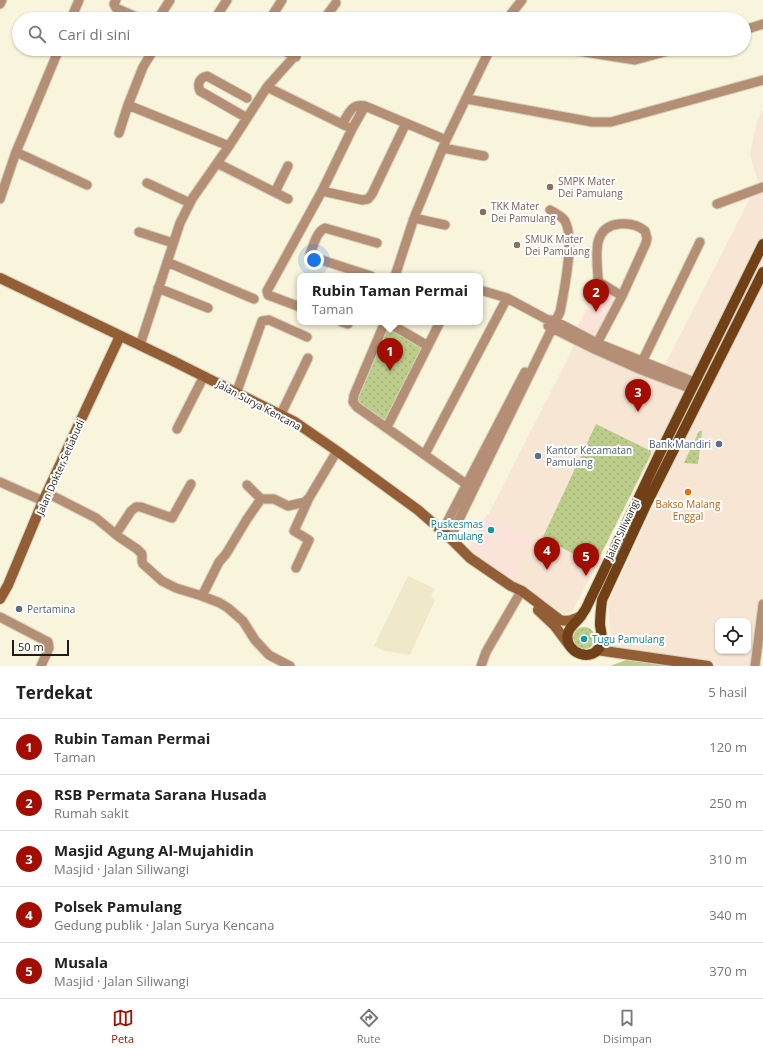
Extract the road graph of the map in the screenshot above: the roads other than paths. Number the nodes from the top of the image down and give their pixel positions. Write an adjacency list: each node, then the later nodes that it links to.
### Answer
1 (2, 0): 9 (street)
2 (79, 0): 10 (street)
3 (116, 0): 11 (street)
4 (170, 0): 12 (street)
5 (227, 0): 13 (street)
6 (282, 0): 14 (street)
7 (522, 0): 16 (street)
8 (336, 3): 15 (street)
9 (0, 4)
10 (74, 12)
11 (125, 12)
12 (162, 12)
13 (220, 12)
14 (274, 12)
15 (329, 12)
16 (513, 12)
17 (763, 24): 18 (street)
18 (751, 28)
19 (56, 56): 38 (street)
20 (150, 56): 29 (street)
21 (295, 56): 26 (street)
22 (487, 56): 28 (street)
23 (610, 56): 24 (street)
24 (650, 56)
25 (763, 79): 28 (street)
26 (267, 87): 31 (street); 33 (street)
27 (248, 98): 31 (street)
28 (467, 99): 36 (street)
29 (128, 105): 35 (street); 37 (street)
30 (365, 106): 32 (street); 33 (street); 34 (street)
31 (247, 118): 37 (street)
32 (406, 123): 36 (street); 45 (street)
33 (342, 124): 34 (street)
34 (352, 129): 45 (street)
35 (119, 133)
36 (445, 144): 39 (street); 52 (street)
37 (229, 146): 40 (street)
38 (16, 152): 43 (street); 47 (street)
39 (484, 156)
40 (217, 163): 46 (street); 49 (street)
41 (288, 166): 46 (street)
42 (147, 183): 49 (street)
43 (87, 185)
44 (763, 187): 50 (street)
45 (322, 191): 69 (street)
46 (275, 192): 48 (street)
47 (0, 199)
48 (288, 199)
49 (190, 203): 57 (street)
50 (717, 204)
51 (550, 210): 71 (street)
52 (414, 218): 53 (street); 62 (street)
53 (445, 225)
54 (139, 232): 57 (street)
55 (377, 242): 61 (street)
56 (700, 242): 81 (street)
57 (173, 243): 59 (street)
58 (763, 244): 83 (main road, Jalan Siliwangi)
59 (167, 262): 64 (street); 68 (street)
60 (763, 272): 109 (main road, Jalan Siliwangi)
61 (362, 273)
62 (396, 273)
63 (0, 278): 75 (main road, Jalan Surya Kencana)
64 (158, 288): 70 (street); 77 (street)
65 (483, 291): 67 (street)
66 (622, 296): 66 (street); 79 (street)
67 (507, 298): 71 (street); 90 (street)
68 (254, 300)
69 (297, 306)
70 (208, 308)
71 (551, 324): 79 (street); 88 (street)
72 (385, 325): 86 (street)
73 (391, 325): 78 (street)
74 (438, 325): 78 (street)
75 (120, 336): 77 (main road, Jalan Surya Kencana); 95 (main road, Jalan Dokter Setiabudi)
76 (307, 337): 84 (street)
77 (140, 345): 82 (main road, Jalan Surya Kencana)
78 (428, 346): 86 (street)
79 (595, 346): 81 (street)
80 (308, 358): 85 (street)
81 (640, 365): 83 (street)
82 (204, 376): 84 (main road, Jalan Surya Kencana); 87 (street)
83 (693, 385): 106 (main road, Jalan Siliwangi)
84 (236, 394): 85 (main road, Jalan Surya Kencana)
85 (280, 416): 89 (main road, Jalan Surya Kencana)
86 (387, 427): 90 (street)
87 (177, 429)
88 (493, 442): 93 (street); 99 (street)
89 (337, 451): 96 (street); 99 (main road, Jalan Surya Kencana)
90 (425, 454): 93 (street)
91 (0, 482): 95 (street)
92 (191, 484): 98 (street)
93 (466, 484): 99 (street)
94 (247, 485): 97 (street)
95 (45, 497): 98 (street); 104 (main road, Jalan Dokter Setiabudi)
96 (309, 498): 97 (street); 100 (street)
97 (261, 499): 103 (street)
98 (116, 534): 103 (street)
99 (446, 535): 101 (main road, Jalan Surya Kencana)
100 (296, 568)
101 (511, 586): 102 (main road, Jalan Surya Kencana); 106 (main road, Jalan Surya Kencana)
102 (519, 595): 108 (main road, Jalan Surya Kencana); 112 (street)
103 (202, 596): 111 (street)
104 (0, 599)
105 (763, 604): 115 (street)
106 (581, 616): 108 (main road, Jalan Siliwangi)
107 (0, 617): 110 (street)
108 (569, 645): 109 (main road)
109 (593, 653): 113 (main road, Jalan Siliwangi); 114 (main road)
110 (41, 666)
111 (290, 666)
112 (481, 666)
113 (589, 666)
114 (708, 666)
115 (755, 666)

